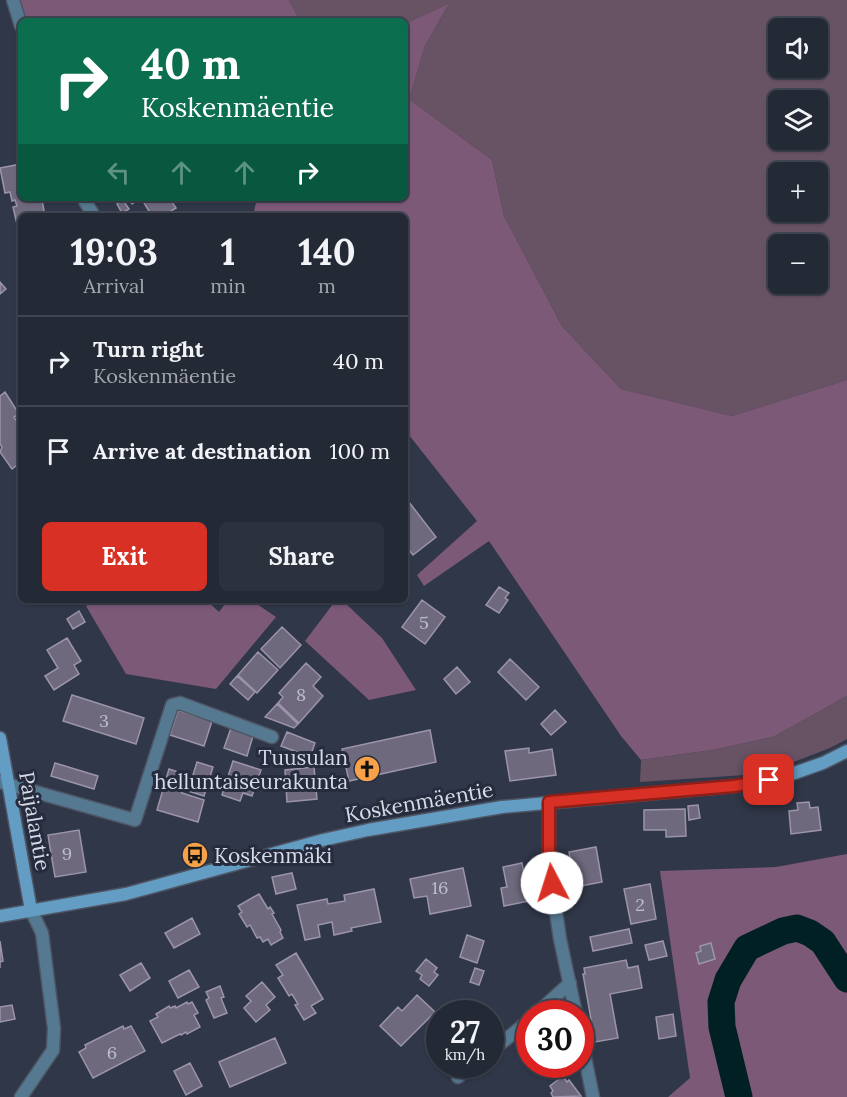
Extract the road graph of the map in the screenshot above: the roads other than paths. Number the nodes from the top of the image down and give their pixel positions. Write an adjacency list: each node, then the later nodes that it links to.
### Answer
1 (14, 0): 2 (street)
2 (19, 18)
3 (272, 737): 6 (street)
4 (0, 738): 6 (street, Paijalantie)
5 (847, 752): 7 (street, Koskenmäentie)
6 (5, 784): 8 (street, Paijalantie)
7 (549, 802): 8 (street, Koskenmäentie); 10 (street)
8 (31, 910): 9 (street, Koskenmäentie); 16 (street)
9 (0, 916)
10 (570, 984): 11 (street); 12 (street)
11 (552, 1000)
12 (573, 1000)
13 (516, 1031): 14 (street)
14 (504, 1041)
15 (589, 1078): 17 (street)
16 (21, 1097)
17 (593, 1097)

